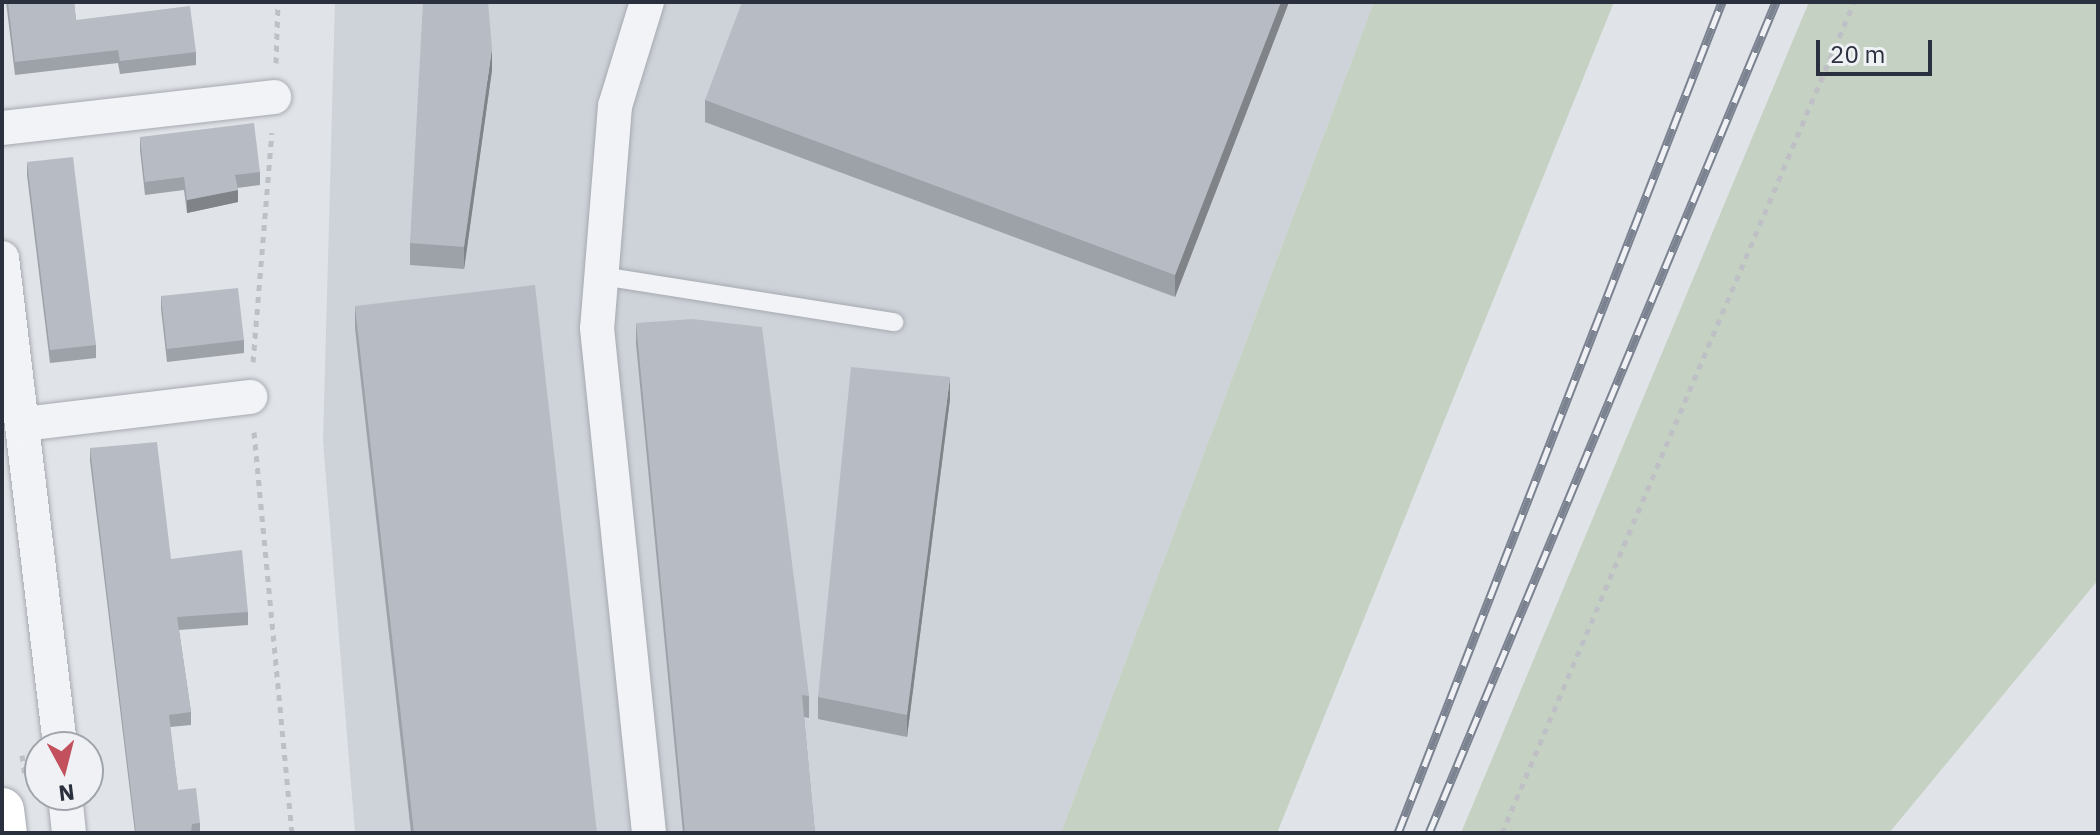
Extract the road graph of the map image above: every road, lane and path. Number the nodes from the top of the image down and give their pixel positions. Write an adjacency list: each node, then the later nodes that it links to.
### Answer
1 (278, 2): 4 (path)
2 (647, 2): 7 (street)
3 (1854, 2): 18 (path)
4 (274, 97): 5 (street); 9 (path)
5 (2, 128)
6 (2, 258): 10 (street)
7 (602, 276): 8 (lane); 17 (street)
8 (894, 322)
9 (250, 397): 10 (street); 16 (path)
10 (23, 424): 11 (street)
11 (58, 731)
12 (2, 810): 14 (main road)
13 (67, 811): 15 (street)
14 (5, 833)
15 (69, 833)
16 (292, 833)
17 (649, 833)
18 (1502, 833)

